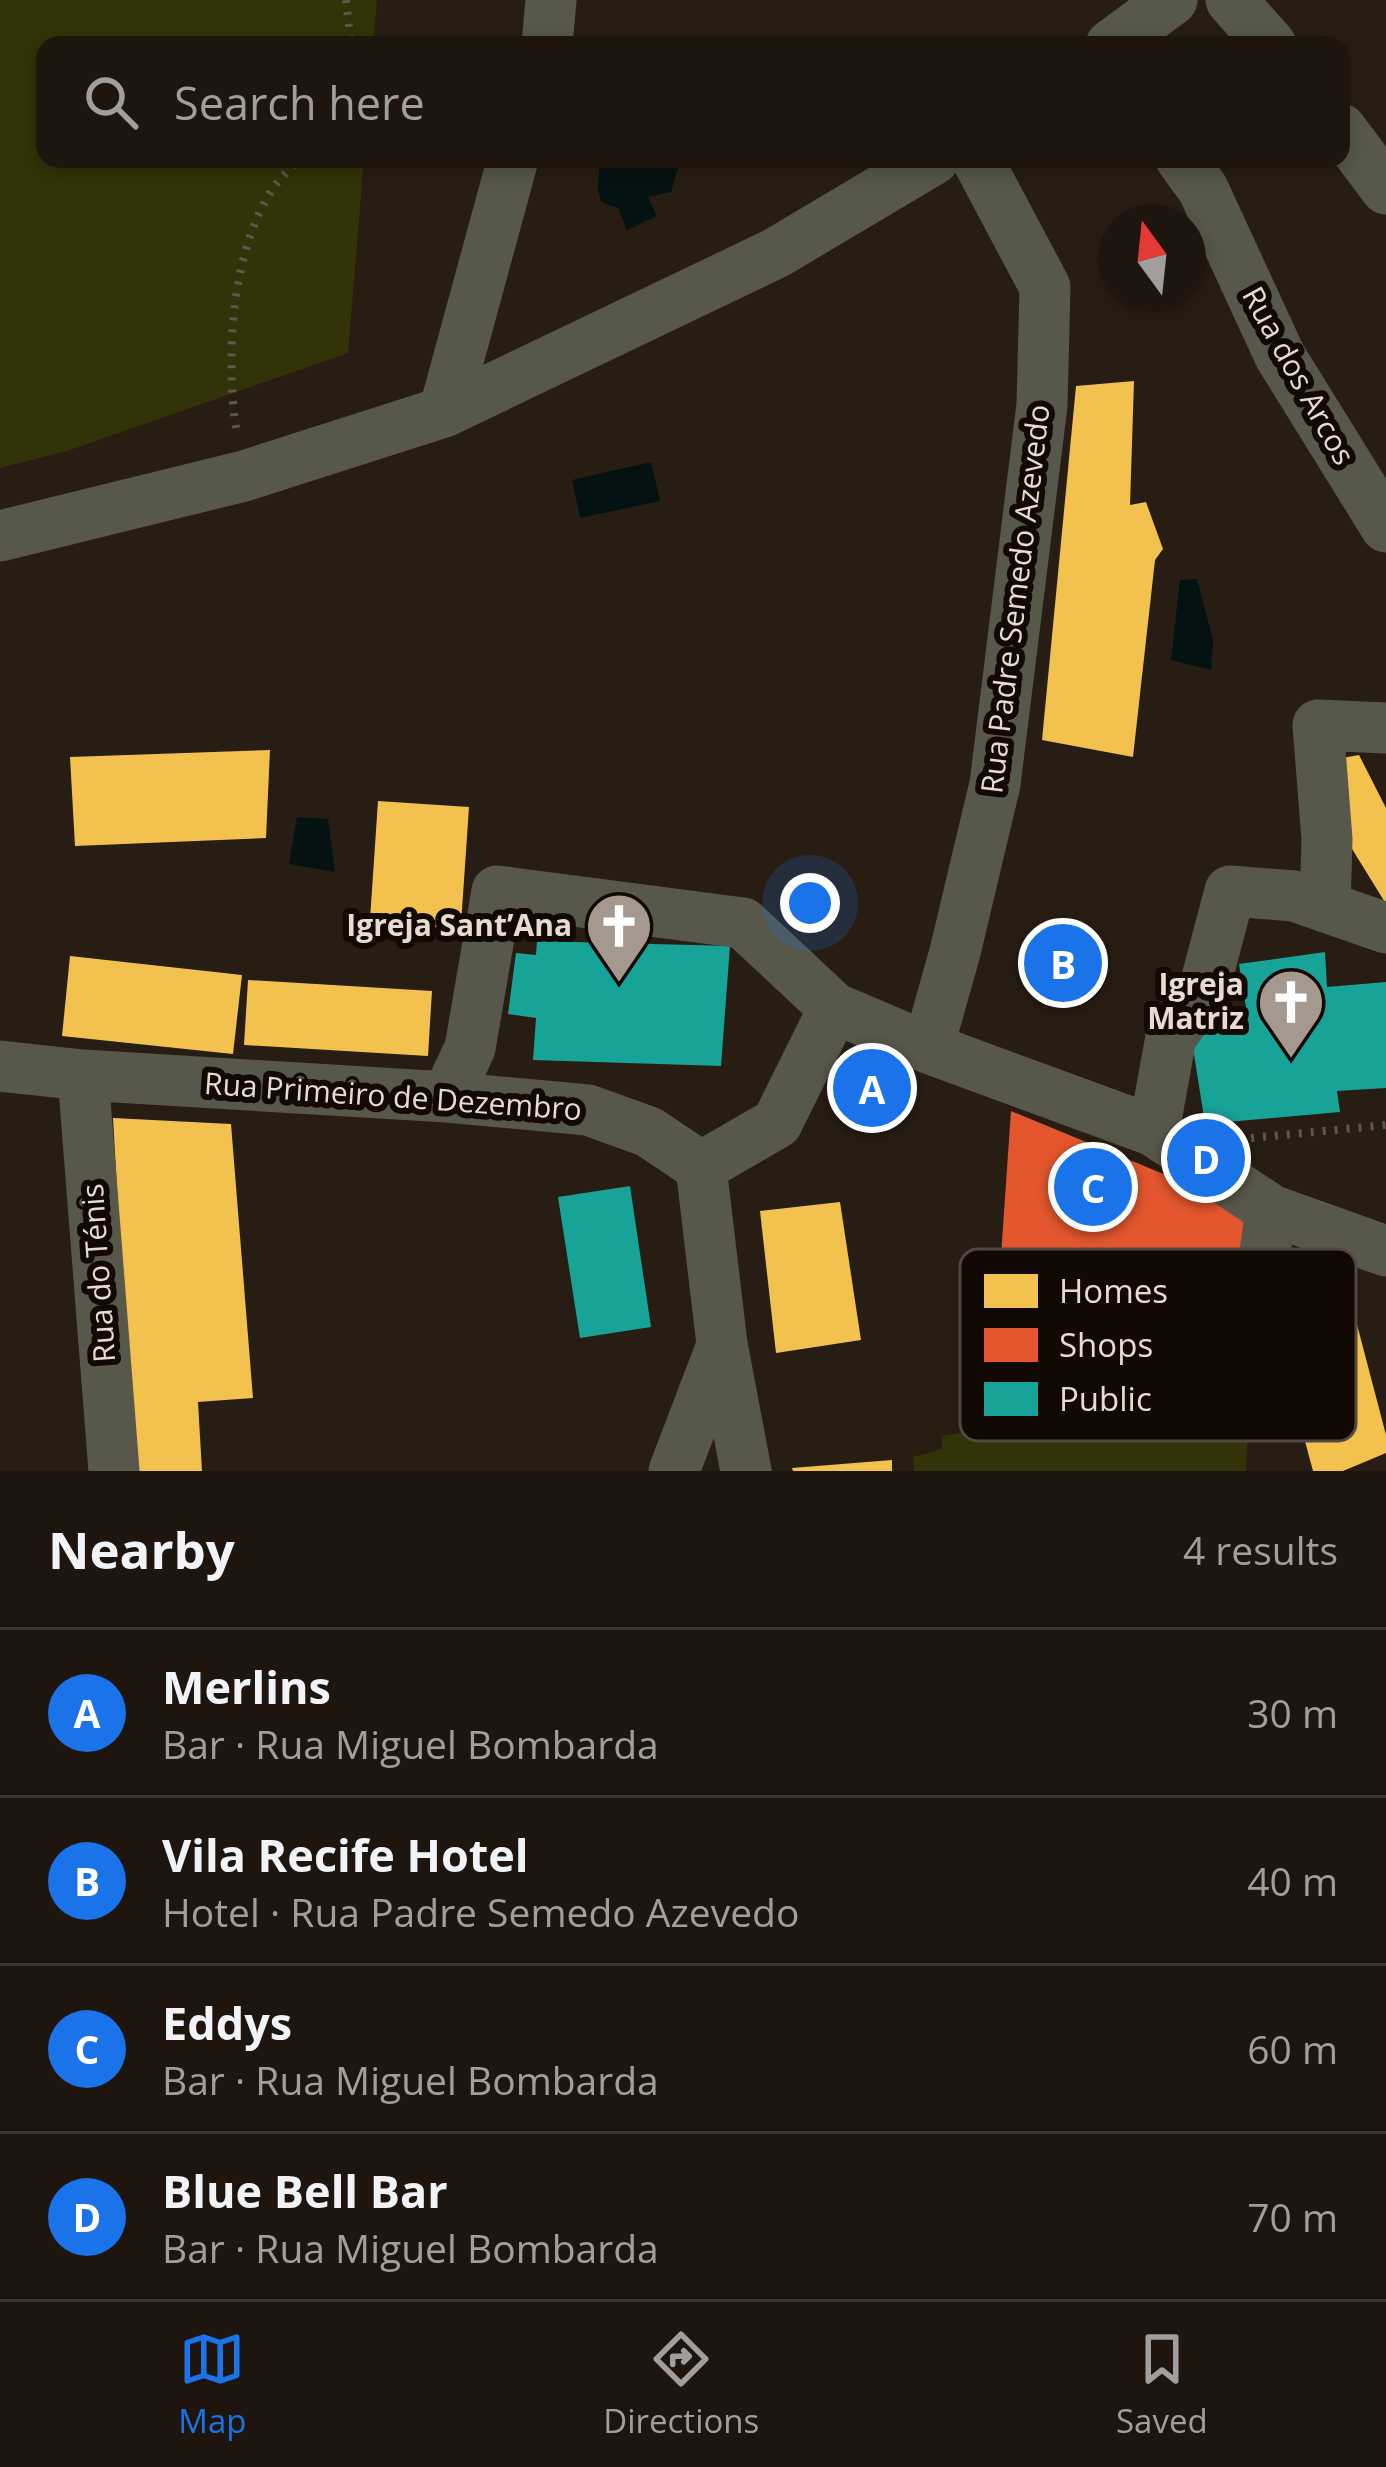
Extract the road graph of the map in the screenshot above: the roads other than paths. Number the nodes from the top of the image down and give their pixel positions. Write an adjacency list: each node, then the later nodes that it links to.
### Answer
1 (551, 0): 4 (street)
2 (1172, 0): 5 (street)
3 (1232, 0): 6 (street)
4 (548, 36)
5 (1124, 36)
6 (1263, 36)
7 (1350, 141): 12 (street)
8 (511, 168): 13 (street)
9 (919, 168): 13 (street)
10 (982, 168): 20 (street, Rua Padre Semedo Azevedo)
11 (1188, 168): 14 (street, Rua dos Arcos)
12 (1386, 189)
13 (444, 412): 15 (street)
14 (1386, 527)
15 (0, 536)
16 (1386, 728): 17 (street)
17 (1325, 907): 18 (street); 24 (street)
18 (1386, 928)
19 (834, 1008): 20 (street); 23 (street); 25 (street)
20 (928, 1048): 24 (street)
21 (0, 1066): 22 (street, Rua Primeiro de Dezembro)
22 (83, 1075): 23 (street, Rua Primeiro de Dezembro); 30 (street, Rua do Ténis)
23 (447, 1097): 25 (street, Rua Primeiro de Dezembro)
24 (1154, 1131): 26 (street)
25 (701, 1167): 29 (street)
26 (1271, 1210): 27 (street); 28 (street)
27 (1265, 1249)
28 (1386, 1251)
29 (722, 1344): 31 (street); 32 (street)
30 (114, 1471)
31 (674, 1471)
32 (746, 1471)

